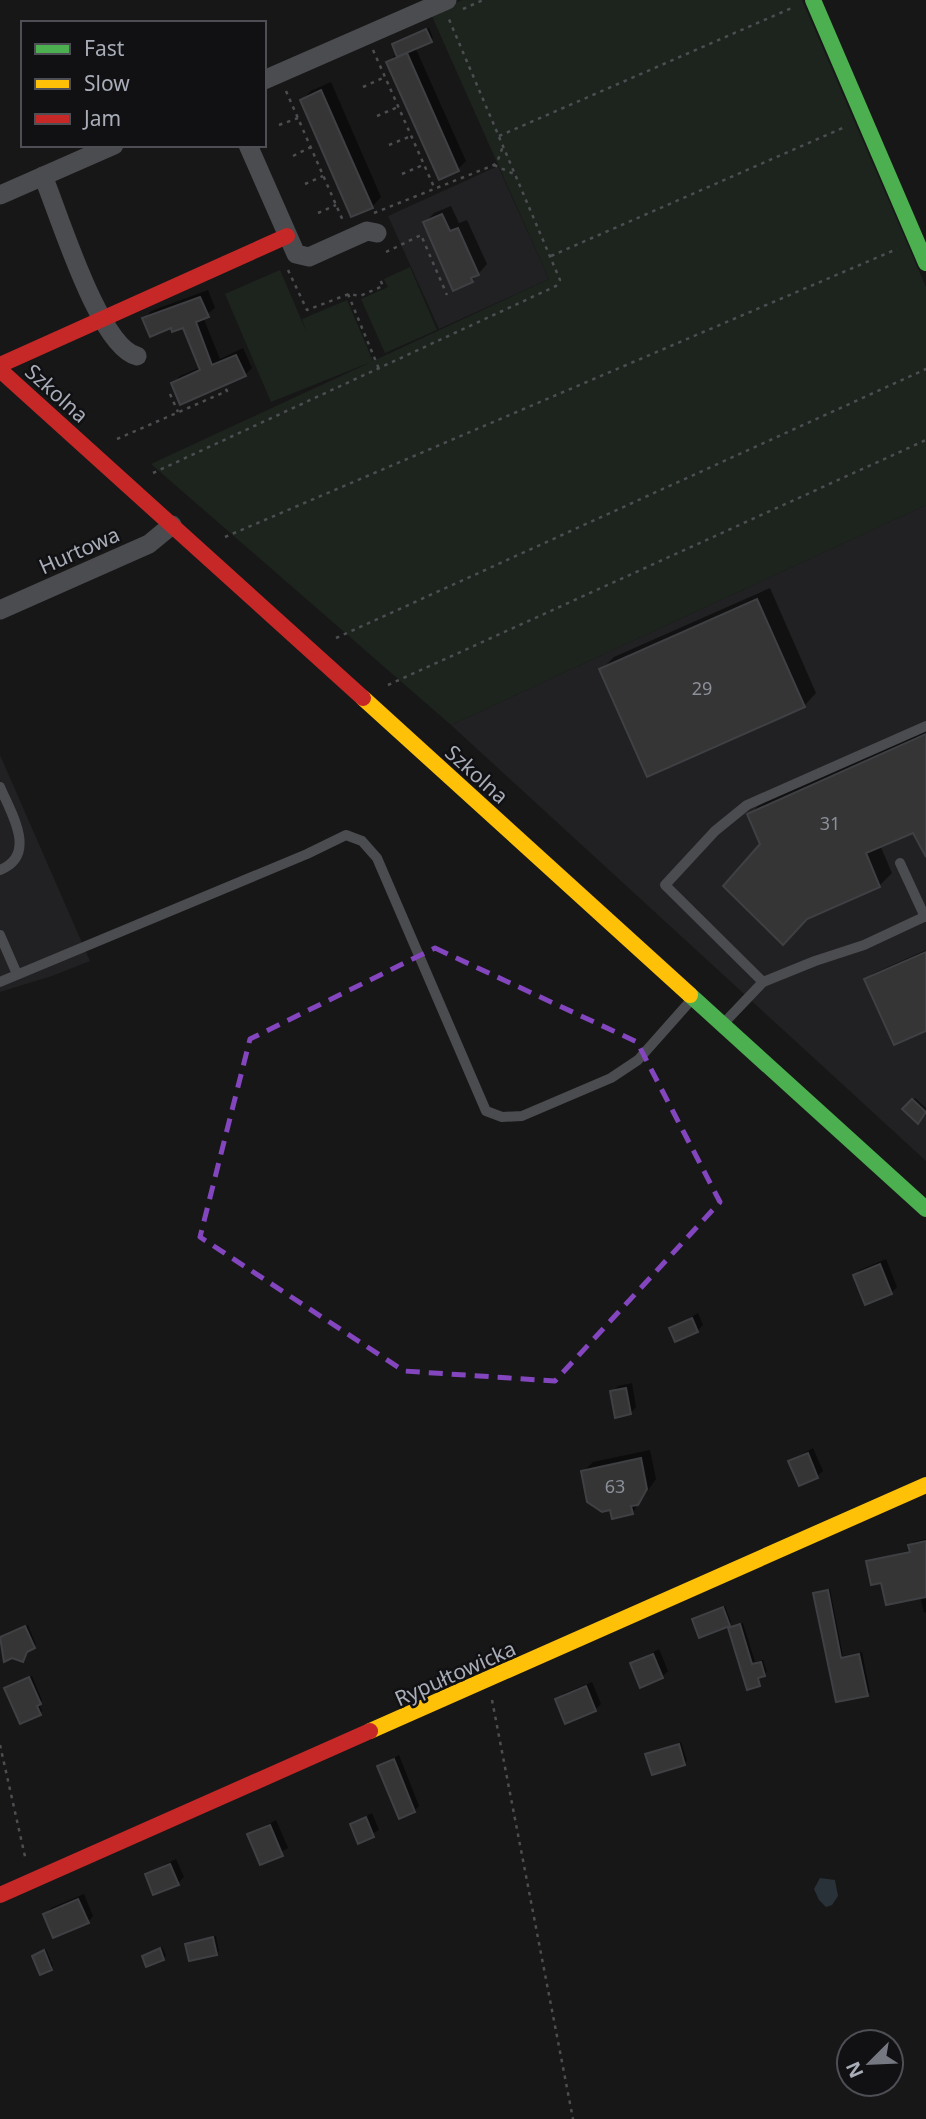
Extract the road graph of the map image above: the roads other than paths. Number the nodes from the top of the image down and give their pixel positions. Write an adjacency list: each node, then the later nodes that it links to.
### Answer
1 (806, 3): 10 (street)
2 (447, 5): 3 (street)
3 (272, 80)
4 (109, 147): 6 (street)
5 (249, 147): 9 (street)
6 (43, 176): 7 (street); 11 (street)
7 (0, 195)
8 (373, 224): 9 (street)
9 (287, 236): 11 (street)
10 (926, 263)
11 (101, 320): 12 (street); 13 (street)
12 (137, 356)
13 (0, 368): 14 (street, Szkolna)
14 (172, 525): 15 (street, Hurtowa); 25 (street, Szkolna)
15 (0, 610)
16 (926, 726): 24 (lane)
17 (0, 787): 19 (lane)
18 (900, 863): 20 (lane)
19 (0, 870)
20 (926, 916): 24 (lane)
21 (0, 935): 22 (lane)
22 (17, 974): 23 (lane); 25 (lane)
23 (0, 982)
24 (763, 982): 26 (lane)
25 (693, 997): 26 (street, Szkolna)
26 (723, 1024): 27 (street, Szkolna)
27 (926, 1209)
28 (926, 1485): 29 (street, Rypułtowicka)
29 (0, 1895)

